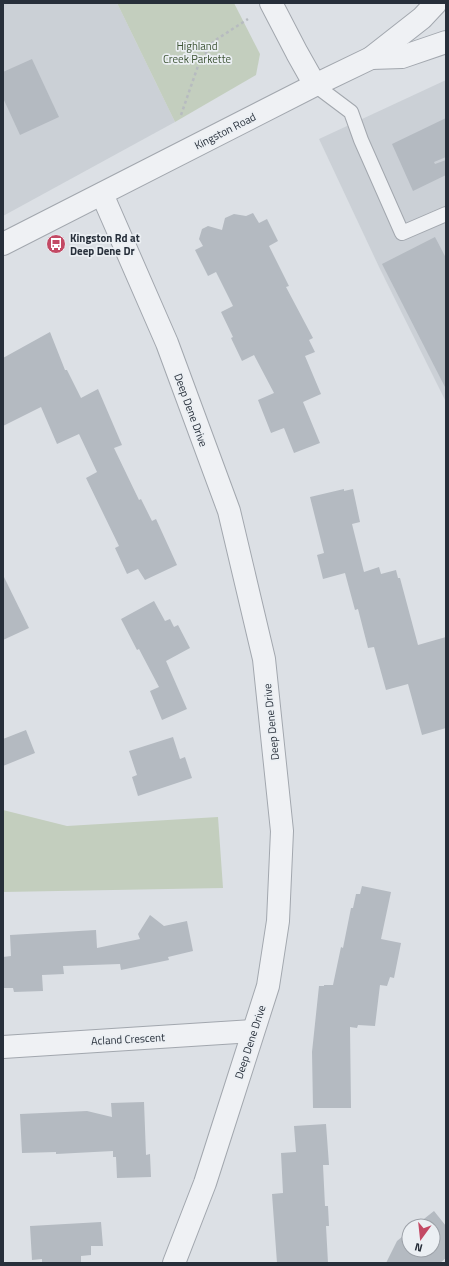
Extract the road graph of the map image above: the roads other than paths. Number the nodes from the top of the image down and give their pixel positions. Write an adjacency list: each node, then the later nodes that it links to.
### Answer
1 (271, 3): 5 (street)
2 (436, 3): 4 (street, Kingston Road)
3 (446, 42): 4 (street)
4 (372, 58): 5 (street, Kingston Road)
5 (315, 85): 6 (street, Kingston Road); 7 (lane)
6 (102, 194): 8 (street, Kingston Road); 9 (street, Deep Dene Drive)
7 (446, 214)
8 (3, 244)
9 (253, 1032): 10 (street, Acland Crescent); 11 (street, Deep Dene Drive)
10 (3, 1047)
11 (174, 1263)

